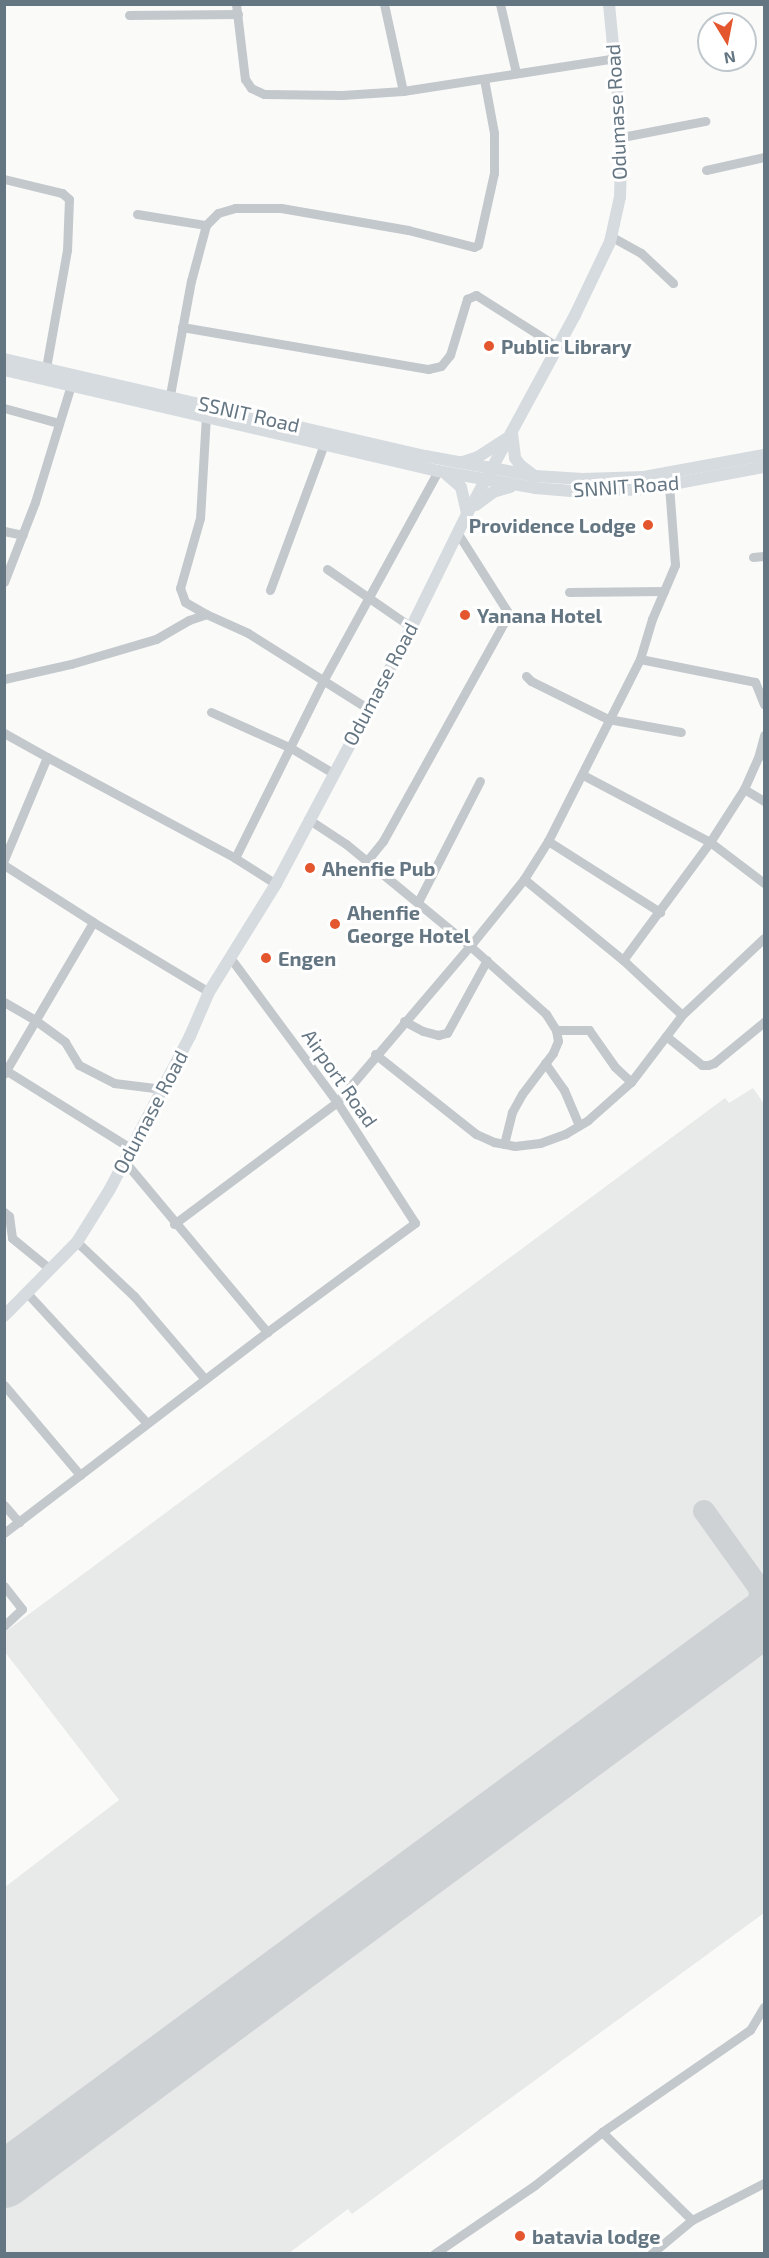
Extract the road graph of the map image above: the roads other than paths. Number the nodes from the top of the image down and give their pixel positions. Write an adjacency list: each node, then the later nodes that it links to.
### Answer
1 (384, 4): 9 (street)
2 (500, 4): 7 (street)
3 (609, 4): 6 (main road, Odumase Road)
4 (237, 9): 5 (street); 9 (street)
5 (129, 15)
6 (615, 58): 7 (street); 11 (main road, Odumase Road)
7 (516, 73): 8 (street)
8 (484, 79): 9 (street); 16 (street)
9 (403, 91)
10 (705, 122): 11 (street)
11 (622, 137): 17 (main road, Odumase Road)
12 (765, 157): 13 (street)
13 (706, 170)
14 (4, 179): 22 (street)
15 (137, 214): 16 (street)
16 (206, 225): 19 (street)
17 (612, 237): 18 (street); 20 (main road, Odumase Road)
18 (673, 283)
19 (182, 327): 20 (street); 25 (street)
20 (558, 347): 29 (main road, Odumase Road)
21 (4, 359): 22 (main road, SSNIT Road)
22 (46, 368): 25 (main road, SSNIT Road)
23 (4, 370): 24 (main road, SSNIT Road)
24 (71, 385): 27 (main road, SSNIT Road); 28 (street)
25 (170, 395): 32 (main road, SSNIT Road)
26 (4, 408): 28 (street)
27 (206, 415): 30 (main road, SSNIT Road); 51 (street)
28 (59, 423): 42 (street)
29 (510, 434): 32 (main road); 35 (main road, Odumase Road); 36 (main road)
30 (324, 444): 34 (main road, SSNIT Road); 47 (street)
31 (765, 454): 36 (main road, SNNIT Road)
32 (460, 462): 35 (main road, SSNIT Road)
33 (765, 467): 38 (main road, SNNIT Road)
34 (441, 472): 35 (main road, SSNIT Road); 39 (main road); 50 (street)
35 (490, 474): 36 (main road, SNNIT Road); 37 (main road, SNNIT Road); 39 (main road, Odumase Road)
36 (535, 476)
37 (519, 486): 38 (main road, SNNIT Road); 39 (main road)
38 (669, 486): 48 (street)
39 (466, 514): 41 (main road, Odumase Road)
40 (4, 531): 42 (street)
41 (457, 532): 52 (main road, Odumase Road); 78 (street)
42 (23, 535): 46 (street)
43 (765, 556): 44 (street)
44 (753, 557)
45 (327, 569): 50 (street)
46 (4, 582)
47 (270, 590)
48 (664, 591): 49 (street); 53 (street)
49 (569, 592)
50 (368, 598): 52 (street); 56 (street)
51 (206, 614): 55 (street); 56 (street)
52 (411, 627): 59 (main road, Odumase Road)
53 (640, 658): 57 (street); 61 (street)
54 (526, 676): 61 (street)
55 (4, 679)
56 (323, 681): 59 (street); 65 (street)
57 (760, 683): 58 (street)
58 (765, 704)
59 (367, 708): 68 (main road, Odumase Road)
60 (212, 712): 65 (street)
61 (608, 719): 62 (street); 69 (street)
62 (681, 732)
63 (4, 733): 66 (street)
64 (765, 735): 67 (street)
65 (291, 748): 68 (street); 76 (street)
66 (47, 757): 76 (street); 77 (street)
67 (761, 760): 71 (street)
68 (333, 773): 73 (main road, Odumase Road)
69 (583, 775): 74 (street); 75 (street)
70 (480, 781): 83 (street)
71 (744, 789): 72 (street); 75 (street)
72 (765, 801)
73 (308, 819): 78 (street); 82 (main road, Odumase Road)
74 (548, 840): 80 (street); 84 (street)
75 (710, 842): 81 (street); 84 (street)
76 (235, 858): 82 (street)
77 (4, 860)
78 (366, 862): 83 (street)
79 (4, 865): 85 (street)
80 (524, 879): 87 (street); 90 (street)
81 (765, 883)
82 (276, 884): 88 (main road, Odumase Road)
83 (418, 903): 87 (street)
84 (660, 912): 90 (street)
85 (93, 922): 91 (street); 94 (street)
86 (765, 938): 93 (street)
87 (470, 946): 89 (street); 95 (street)
88 (231, 958): 91 (main road, Odumase Road); 104 (street, Airport Road)
89 (487, 960): 95 (street); 97 (street)
90 (623, 960): 93 (street)
91 (209, 992): 103 (main road, Odumase Road)
92 (4, 1002): 94 (street)
93 (682, 1015): 98 (street)
94 (35, 1020): 101 (street); 103 (street)
95 (404, 1021): 99 (street)
96 (765, 1022): 98 (street)
97 (556, 1030): 100 (street); 102 (street)
98 (666, 1036): 102 (street)
99 (375, 1054): 104 (street); 106 (street)
100 (545, 1063): 105 (street); 106 (street)
101 (6, 1072): 107 (street)
102 (631, 1082): 105 (street)
103 (163, 1089): 107 (main road, Odumase Road)
104 (337, 1102): 110 (street); 115 (street, Airport Road)
105 (579, 1125): 106 (street)
106 (504, 1144)
107 (132, 1149): 108 (main road, Odumase Road)
108 (125, 1162): 110 (street); 111 (main road, Odumase Road)
109 (4, 1212): 112 (street)
110 (174, 1224): 115 (street)
111 (77, 1242): 112 (main road, Odumase Road); 116 (street)
112 (50, 1269): 113 (main road, Odumase Road)
113 (27, 1293): 114 (main road, Odumase Road); 118 (street)
114 (4, 1316)
115 (267, 1332): 116 (street)
116 (205, 1379): 118 (street)
117 (4, 1385): 119 (street)
118 (147, 1424): 119 (street)
119 (80, 1474): 121 (street)
120 (4, 1505): 121 (street)
121 (19, 1522): 122 (street)
122 (4, 1533)
123 (4, 1586): 124 (street)
124 (4, 1626)
125 (765, 2007): 126 (street)
126 (602, 2132): 128 (street); 129 (street)
127 (765, 2182): 128 (street)
128 (692, 2220): 130 (street)
129 (434, 2253)
130 (651, 2253)

